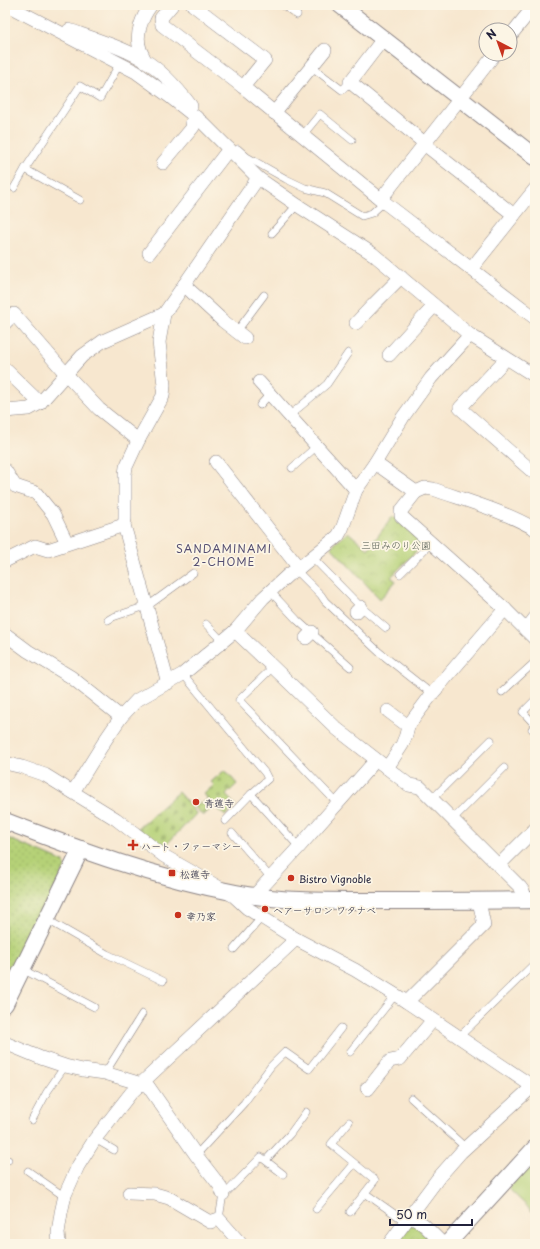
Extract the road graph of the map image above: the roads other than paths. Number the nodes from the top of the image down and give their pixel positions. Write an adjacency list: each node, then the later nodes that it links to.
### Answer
1 (7, 5): 10 (street)
2 (152, 5): 13 (street)
3 (172, 5): 18 (street)
4 (193, 5): 18 (street)
5 (340, 5): 11 (street)
6 (535, 5): 9 (street)
7 (285, 9): 8 (lane)
8 (297, 15)
9 (518, 26)
10 (52, 30): 13 (street); 15 (street)
11 (384, 38): 17 (street); 19 (street)
12 (325, 50): 16 (street)
13 (145, 61): 21 (street)
14 (489, 62): 19 (street)
15 (120, 63): 21 (street); 28 (lane)
16 (312, 67): 17 (lane); 20 (street)
17 (350, 82): 24 (street)
18 (243, 87): 20 (street)
19 (460, 98): 24 (street); 26 (street)
20 (274, 113): 22 (street)
21 (200, 120): 25 (street); 27 (street)
22 (302, 136): 23 (lane); 33 (street)
23 (352, 140)
24 (424, 144): 33 (street); 35 (street)
25 (233, 149): 29 (street); 33 (lane); 37 (street)
26 (535, 157)
27 (163, 163)
28 (24, 169): 30 (lane); 32 (lane)
29 (258, 178): 34 (street); 40 (street)
30 (14, 188)
31 (535, 189): 35 (street)
32 (80, 200)
33 (383, 200): 38 (street)
34 (297, 206): 36 (lane); 39 (street)
35 (514, 215): 38 (street)
36 (272, 233)
37 (149, 253)
38 (471, 269): 43 (street)
39 (401, 277): 42 (street); 46 (street)
40 (184, 285): 44 (street); 47 (street)
41 (264, 294): 47 (lane)
42 (434, 306): 48 (street); 50 (street)
43 (533, 312)
44 (164, 314): 53 (street); 61 (street)
45 (5, 323): 53 (street)
46 (356, 323)
47 (241, 335)
48 (470, 335): 51 (street); 64 (street)
49 (348, 353): 60 (lane)
50 (394, 353)
51 (504, 357): 54 (street); 67 (street)
52 (5, 369): 57 (street)
53 (66, 374): 57 (street); 61 (street)
54 (535, 376)
55 (259, 382): 56 (street)
56 (270, 394): 58 (lane); 60 (street)
57 (40, 403): 59 (street)
58 (260, 405)
59 (5, 411)
60 (289, 416): 62 (street)
61 (139, 439): 70 (street)
62 (317, 446): 65 (lane); 68 (street)
63 (216, 462): 76 (street)
64 (375, 463): 68 (street); 69 (street)
65 (292, 468)
66 (5, 470): 72 (street)
67 (535, 472)
68 (356, 490): 74 (street)
69 (416, 492): 71 (street); 73 (street)
70 (124, 525): 72 (street); 80 (street)
71 (535, 529)
72 (67, 543): 75 (street)
73 (431, 543): 78 (lane); 81 (street)
74 (312, 557): 76 (street); 85 (lane)
75 (6, 562)
76 (297, 569): 79 (street); 96 (lane)
77 (194, 573): 80 (lane)
78 (400, 574)
79 (270, 592): 86 (street); 92 (lane)
80 (146, 606): 83 (lane); 94 (street)
81 (505, 609): 87 (street); 96 (street)
82 (535, 618): 87 (street)
83 (108, 620)
84 (206, 624): 89 (lane)
85 (386, 628)
86 (235, 631): 89 (street); 91 (street)
87 (530, 634)
88 (6, 636): 99 (street)
89 (222, 641): 93 (street)
90 (535, 662): 95 (lane)
91 (273, 667): 103 (street); 110 (lane)
92 (350, 667)
93 (183, 674): 94 (street); 108 (lane)
94 (168, 683): 99 (street)
95 (502, 692)
96 (432, 694): 100 (street)
97 (535, 700): 101 (lane)
98 (388, 711): 100 (street)
99 (121, 717): 107 (street)
100 (408, 726): 105 (street)
101 (532, 729)
102 (491, 740): 109 (lane)
103 (376, 760): 105 (street); 110 (street)
104 (5, 763): 107 (street)
105 (387, 768): 109 (street)
106 (504, 768): 111 (lane)
107 (73, 792): 120 (street)
108 (251, 794): 113 (lane); 116 (lane)
109 (432, 798): 111 (street)
110 (337, 803): 116 (street)
111 (453, 819): 118 (street)
112 (5, 821): 117 (street)
113 (225, 821)
114 (535, 829): 118 (street)
115 (232, 833): 119 (lane)
116 (299, 847): 119 (street)
117 (81, 849): 120 (street); 125 (street)
118 (499, 865): 122 (street)
119 (271, 878): 121 (street)
120 (221, 890): 121 (street); 124 (street)
121 (254, 896): 123 (street)
122 (530, 900): 123 (street)
123 (479, 901): 132 (street)
124 (262, 917): 126 (street); 127 (lane)
125 (46, 919): 129 (street); 130 (lane)
126 (296, 939): 131 (street); 143 (street)
127 (234, 948)
128 (535, 963): 138 (lane)
129 (22, 969): 133 (street); 134 (lane)
130 (163, 981)
131 (395, 994): 132 (street); 140 (lane)
132 (407, 1002): 136 (street)
133 (5, 1004)
134 (94, 1007)
135 (142, 1014): 142 (lane)
136 (433, 1020): 138 (street); 145 (street)
137 (341, 1028): 154 (lane)
138 (459, 1037): 144 (street)
139 (5, 1043): 141 (street)
140 (350, 1052)
141 (65, 1066): 142 (street); 148 (lane)
142 (105, 1073): 143 (street)
143 (141, 1084): 150 (street); 154 (street)
144 (534, 1086): 151 (street)
145 (367, 1088)
146 (411, 1098): 151 (lane)
147 (306, 1112): 155 (lane)
148 (32, 1120)
149 (349, 1122): 156 (lane)
150 (95, 1139): 153 (lane); 162 (street)
151 (466, 1148): 166 (street)
152 (535, 1148): 171 (street)
153 (114, 1150)
154 (196, 1155): 161 (street)
155 (266, 1160): 158 (lane); 161 (lane)
156 (354, 1164): 160 (lane); 163 (lane)
157 (28, 1171): 162 (lane)
158 (283, 1174)
159 (129, 1193): 165 (street)
160 (365, 1193): 164 (lane); 166 (lane)
161 (223, 1194): 165 (lane)
162 (65, 1197): 167 (street)
163 (316, 1209)
164 (350, 1212)
165 (219, 1219): 168 (street)
166 (408, 1219): 169 (street); 170 (street)
167 (59, 1244)
168 (241, 1244)
169 (389, 1244)
170 (443, 1244)
171 (447, 1244)

